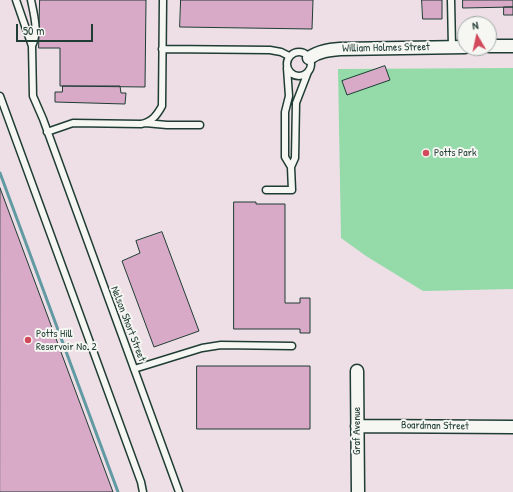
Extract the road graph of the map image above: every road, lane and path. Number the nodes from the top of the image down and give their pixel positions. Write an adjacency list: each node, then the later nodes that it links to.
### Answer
1 (16, 0): 5 (lane)
2 (31, 0): 5 (lane)
3 (163, 0): 10 (lane)
4 (451, 0): 8 (lane)
5 (32, 46): 18 (lane, Nelson Short Street)
6 (497, 46): 7 (street)
7 (513, 46)
8 (452, 47): 9 (street, William Holmes Street); 12 (street, William Holmes Street)
9 (457, 47)
10 (162, 49): 11 (lane); 16 (lane)
11 (289, 56): 12 (lane); 13 (lane)
12 (309, 58): 14 (lane)
13 (287, 68): 14 (lane); 19 (lane)
14 (308, 72): 19 (lane)
15 (0, 96): 26 (lane)
16 (145, 123): 17 (lane); 18 (lane)
17 (200, 125)
18 (48, 132): 22 (lane, Nelson Short Street)
19 (291, 168): 20 (lane)
20 (266, 190)
21 (292, 346): 22 (lane)
22 (134, 369): 27 (lane, Nelson Short Street)
23 (357, 371): 24 (street, Graf Avenue)
24 (357, 426): 25 (street, Boardman Street); 28 (street, Graf Avenue)
25 (513, 427)
26 (143, 492)
27 (179, 492)
28 (358, 492)

